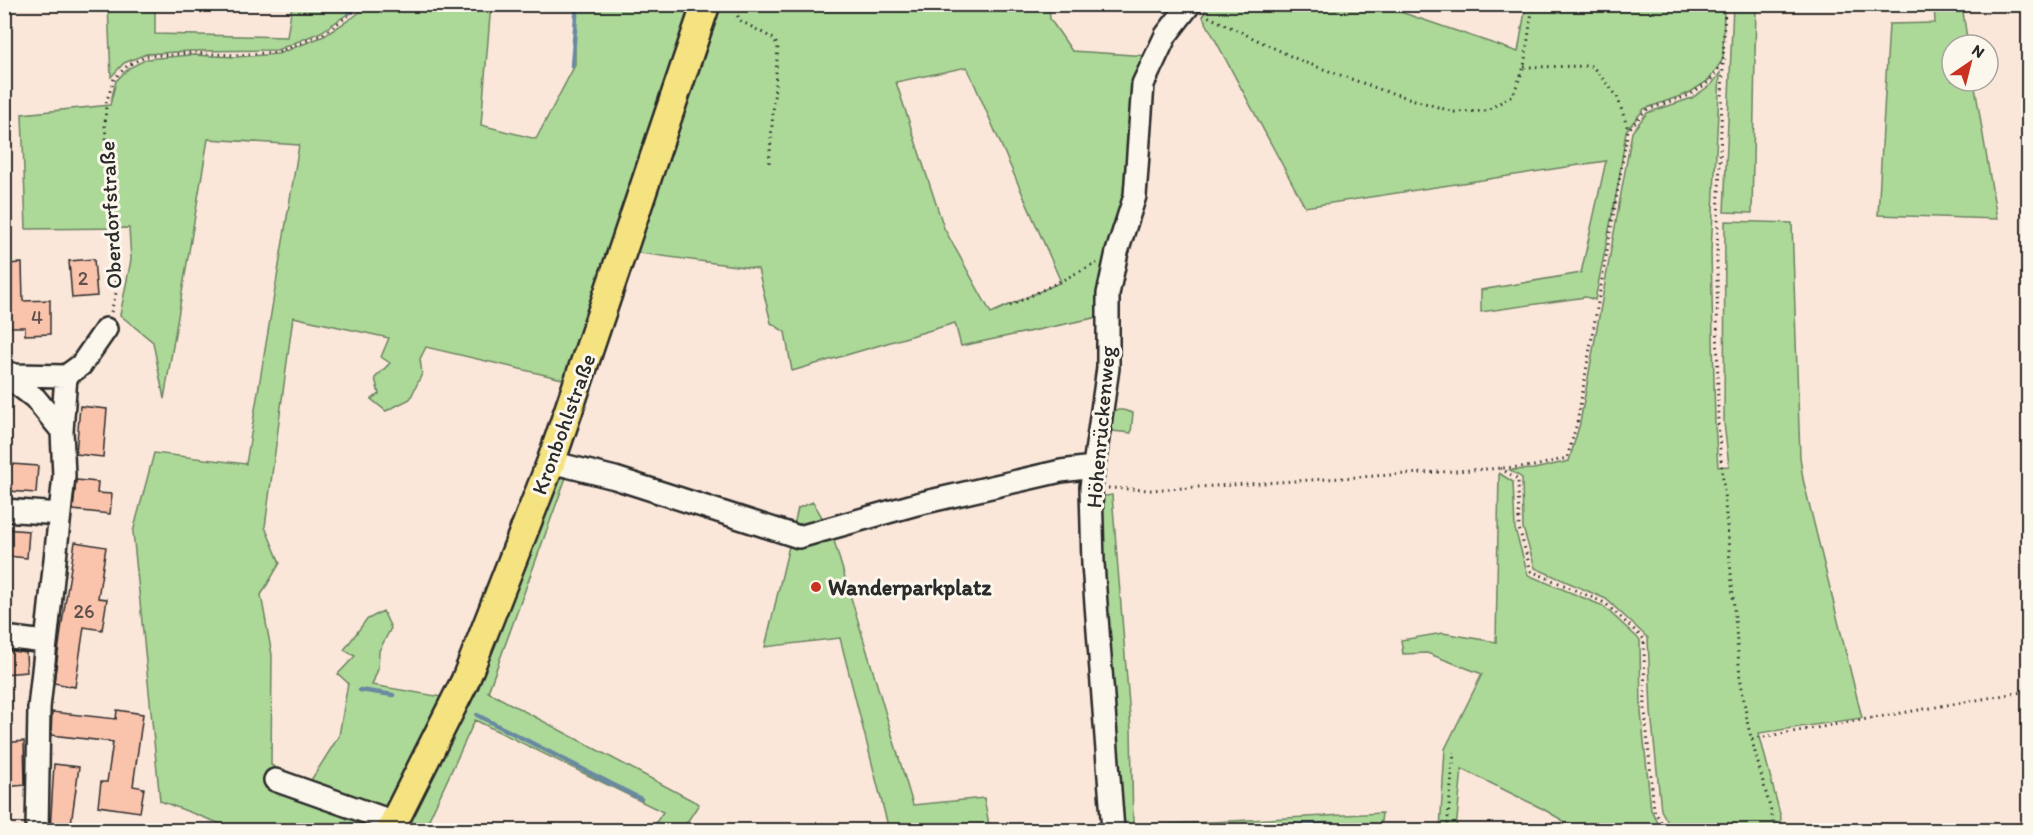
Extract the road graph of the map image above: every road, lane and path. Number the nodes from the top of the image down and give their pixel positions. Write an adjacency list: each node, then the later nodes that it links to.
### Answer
1 (364, 4): 13 (path, Oberdorfstraße)
2 (706, 4): 17 (main road, Kronbohlstraße)
3 (737, 4): 10 (path)
4 (1533, 4): 8 (path)
5 (1725, 4): 7 (path)
6 (1189, 5): 8 (path); 11 (street, Höhenrückenweg)
7 (1725, 59): 9 (path); 25 (path)
8 (1524, 67): 9 (path)
9 (1628, 130): 18 (path)
10 (769, 165)
11 (1117, 252): 12 (path); 19 (street, Höhenrückenweg)
12 (1010, 306)
13 (106, 328): 15 (street)
14 (4, 373): 15 (street); 16 (street)
15 (66, 376): 16 (street)
16 (62, 431): 21 (street)
17 (551, 462): 19 (street); 28 (main road, Kronbohlstraße)
18 (1498, 467): 19 (path); 32 (path)
19 (1092, 477): 30 (street, Höhenrückenweg)
20 (4, 510): 21 (street)
21 (60, 514): 23 (street)
22 (4, 637): 23 (street)
23 (45, 642): 29 (street)
24 (2028, 691): 25 (path)
25 (1752, 739): 33 (path)
26 (1454, 752): 31 (path)
27 (275, 780): 28 (street)
28 (392, 826)
29 (37, 831)
30 (1113, 831)
31 (1448, 831)
32 (1666, 831)
33 (1776, 831)

